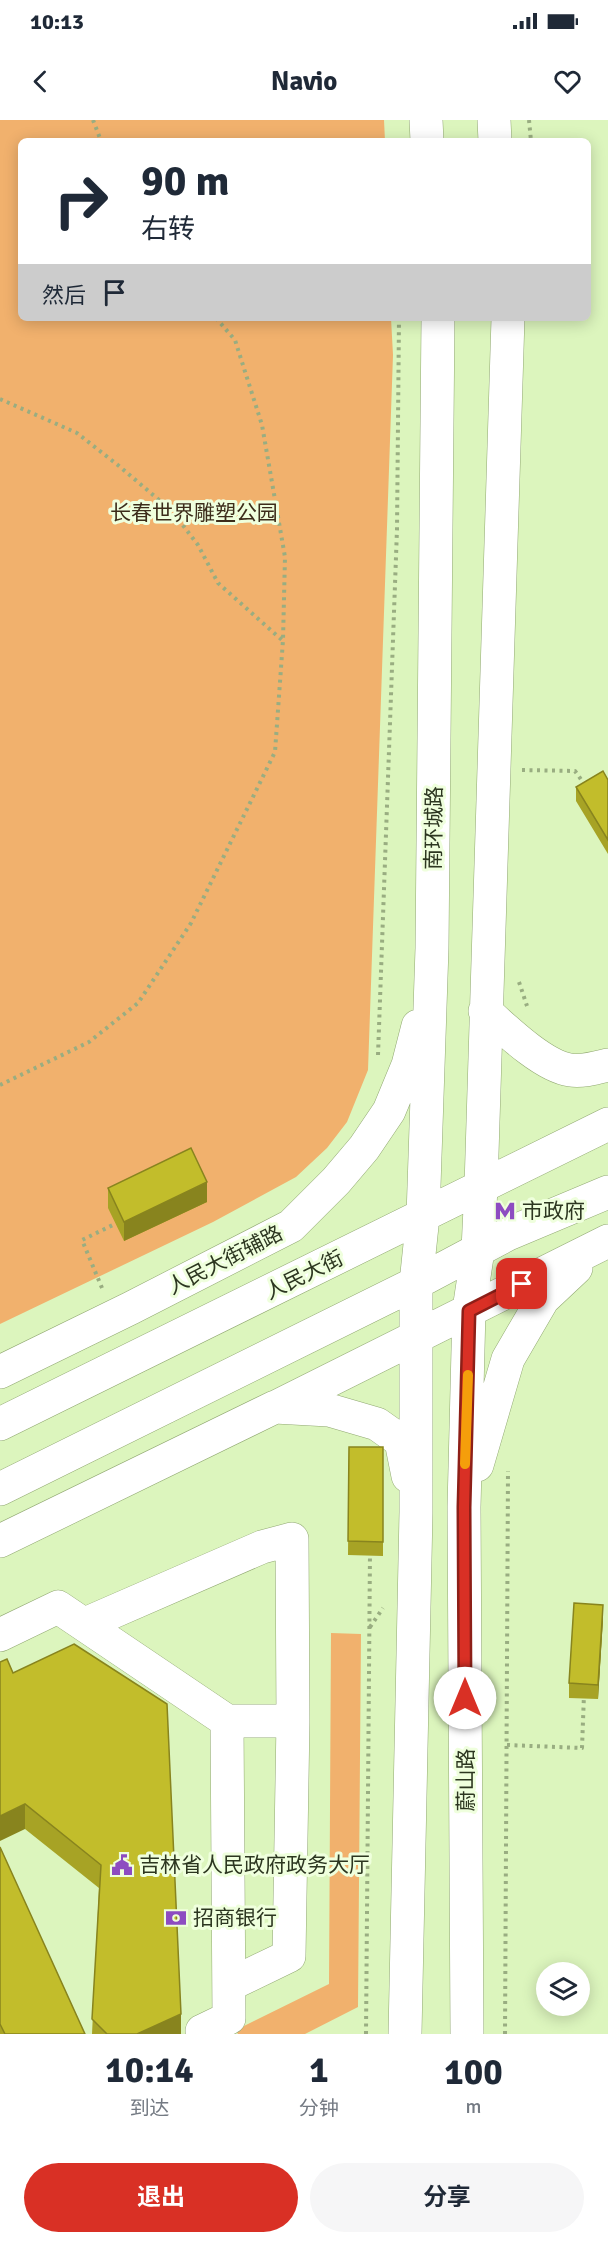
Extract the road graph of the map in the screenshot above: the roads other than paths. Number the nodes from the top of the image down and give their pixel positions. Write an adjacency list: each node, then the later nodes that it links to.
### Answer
1 (426, 120): 3 (main road)
2 (494, 120): 4 (main road)
3 (428, 138)
4 (495, 138)
5 (438, 321): 7 (main road, 南环城路)
6 (508, 321): 8 (main road)
7 (432, 948): 13 (main road, 南环城路); 20 (main road, 人民大街辅路)
8 (485, 1011): 9 (main road); 11 (main road)
9 (608, 1065)
10 (608, 1124): 11 (main road, 人民大街)
11 (481, 1186): 13 (main road, 人民大街); 16 (main road)
12 (608, 1192): 16 (main road)
13 (423, 1216): 17 (main road, 南环城路); 22 (main road, 人民大街)
14 (608, 1241): 18 (main road)
15 (608, 1246): 24 (main road)
16 (478, 1250): 17 (main road); 18 (main road)
17 (416, 1283): 19 (main road, 南环城路); 23 (main road)
18 (469, 1311): 19 (main road); 24 (main road, 蔚山路)
19 (416, 1337): 21 (main road); 25 (main road)
20 (0, 1372)
21 (275, 1407): 25 (main road); 26 (main road)
22 (0, 1424)
23 (0, 1489)
24 (464, 1507): 34 (main road, 蔚山路)
25 (416, 1512): 32 (main road)
26 (0, 1542)
27 (85, 1624): 28 (main road); 29 (main road); 30 (main road)
28 (0, 1635)
29 (227, 1720): 30 (main road); 31 (main road)
30 (293, 1721): 31 (main road)
31 (229, 1985): 33 (main road)
32 (403, 2033)
33 (204, 2034)
34 (467, 2034)

